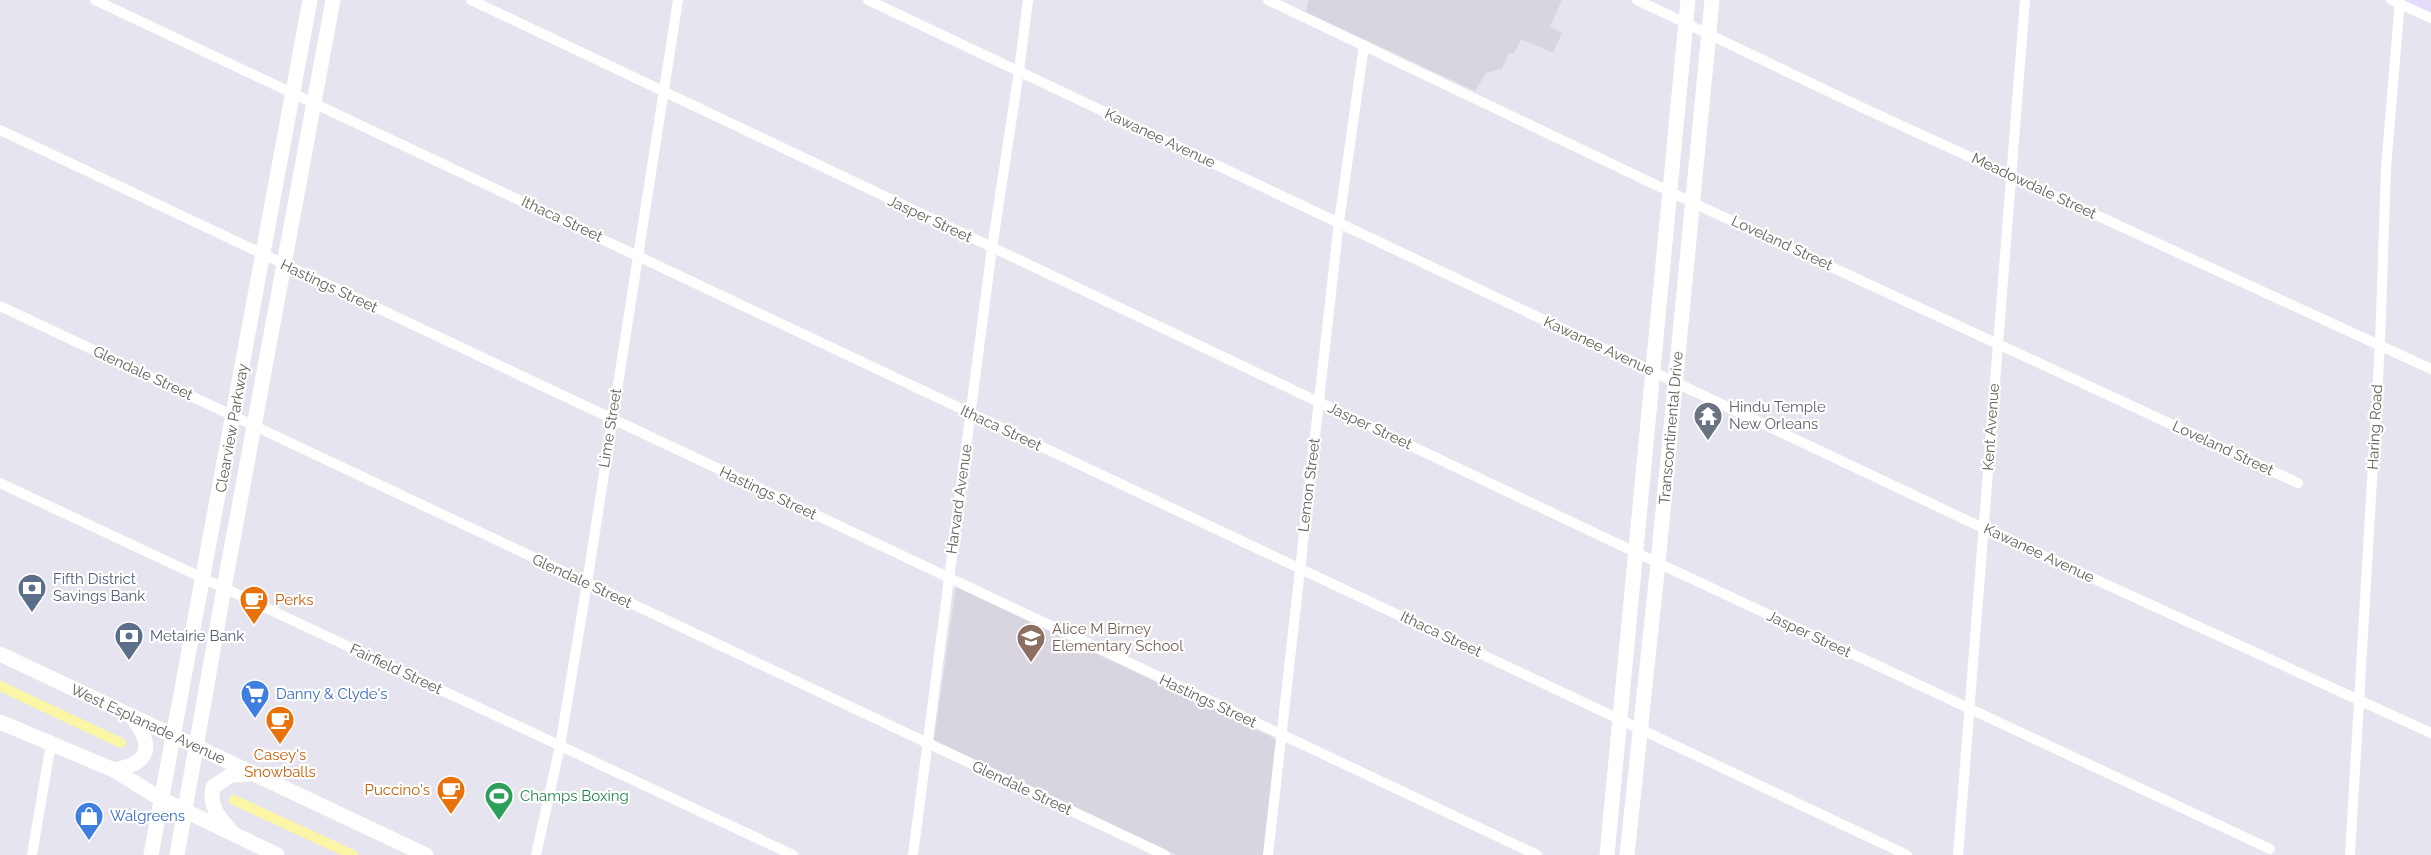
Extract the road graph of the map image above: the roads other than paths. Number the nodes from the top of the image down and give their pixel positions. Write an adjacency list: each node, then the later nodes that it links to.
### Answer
1 (95, 0): 20 (street, Ithaca Street)
2 (310, 0): 20 (main road, Clearview Parkway)
3 (333, 0): 21 (main road, Clearview Parkway)
4 (471, 0): 19 (street, Jasper Street)
5 (678, 0): 19 (street, Lime Street)
6 (868, 0): 18 (street, Kawanee Avenue)
7 (1028, 0): 18 (street, Harvard Avenue)
8 (1268, 0): 17 (street, Loveland Street)
9 (1638, 0): 15 (street, Meadowdale Street)
10 (1688, 0): 15 (main road, Transcontinental Drive)
11 (1712, 0): 16 (main road, Transcontinental Drive)
12 (2022, 1): 23 (street, Kent Avenue)
13 (2397, 1): 14 (street); 33 (street, Haring Road)
14 (2431, 18)
15 (1686, 23): 16 (street, Meadowdale Street); 24 (main road, Transcontinental Drive)
16 (1708, 34): 23 (street, Meadowdale Street); 25 (main road, Transcontinental Drive)
17 (1364, 45): 24 (street, Loveland Street); 26 (street, Lemon Street)
18 (1019, 71): 26 (street, Kawanee Avenue); 27 (street, Harvard Avenue)
19 (663, 92): 27 (street, Jasper Street); 28 (street, Lime Street)
20 (293, 93): 21 (street, Ithaca Street); 29 (main road, Clearview Parkway)
21 (314, 103): 28 (street, Ithaca Street); 30 (main road, Clearview Parkway)
22 (0, 130): 29 (street, Hastings Street)
23 (2010, 175): 32 (street, Kent Avenue); 33 (street, Meadowdale Street)
24 (1670, 190): 25 (street, Loveland Street); 35 (main road, Transcontinental Drive)
25 (1692, 202): 32 (street, Loveland Street); 36 (main road, Transcontinental Drive)
26 (1339, 222): 35 (street, Kawanee Avenue); 37 (street, Lemon Street)
27 (992, 248): 37 (street, Jasper Street); 38 (street, Harvard Avenue)
28 (638, 255): 38 (street, Ithaca Street); 40 (street, Lime Street)
29 (263, 256): 30 (street, Hastings Street); 39 (main road, Clearview Parkway)
30 (284, 265): 40 (street, Hastings Street); 41 (main road, Clearview Parkway)
31 (0, 306): 39 (street, Glendale Street)
32 (1997, 343): 43 (street, Loveland Street); 44 (street, Kent Avenue)
33 (2380, 344): 34 (street, Meadowdale Street); 53 (street, Haring Road)
34 (2431, 369)
35 (1653, 372): 36 (street, Kawanee Avenue); 45 (main road, Transcontinental Drive)
36 (1675, 382): 44 (street, Kawanee Avenue); 46 (main road, Transcontinental Drive)
37 (1319, 402): 45 (street, Jasper Street); 47 (street, Lemon Street)
38 (971, 415): 47 (street, Ithaca Street); 48 (street, Harvard Avenue)
39 (234, 416): 41 (street, Glendale Street); 49 (main road, Clearview Parkway)
40 (612, 418): 48 (street, Hastings Street); 50 (street, Lime Street)
41 (255, 425): 50 (street, Glendale Street); 51 (main road, Clearview Parkway)
42 (0, 483): 49 (street, Fairfield Street)
43 (2298, 483)
44 (1983, 528): 53 (street, Kawanee Avenue); 54 (street, Kent Avenue)
45 (1635, 552): 46 (street, Jasper Street); 56 (main road, Transcontinental Drive)
46 (1658, 563): 54 (street, Jasper Street); 58 (main road, Transcontinental Drive)
47 (1299, 567): 56 (street, Ithaca Street); 61 (street, Lemon Street)
48 (948, 578): 61 (street, Hastings Street); 63 (street, Harvard Avenue)
49 (204, 579): 51 (street, Fairfield Street); 60 (main road, Clearview Parkway)
50 (587, 583): 63 (street, Glendale Street); 65 (street, Lime Street)
51 (224, 588): 64 (main road, Clearview Parkway); 65 (street, Fairfield Street)
52 (0, 654): 55 (main road, West Esplanade Avenue)
53 (2359, 699): 59 (street, Kawanee Avenue); 87 (street, Haring Road)
54 (1970, 709): 71 (street, Jasper Street); 86 (street, Kent Avenue)
55 (131, 717): 60 (main road, West Esplanade Avenue); 66 (main road)
56 (1619, 719): 58 (street, Ithaca Street); 83 (main road, Transcontinental Drive)
57 (0, 722): 62 (main road)
58 (1641, 729): 84 (main road, Transcontinental Drive); 85 (street, Ithaca Street)
59 (2431, 733)
60 (174, 736): 64 (main road, West Esplanade Avenue); 68 (main road, Clearview Parkway)
61 (1281, 736): 81 (street, Lemon Street); 82 (street, Hastings Street)
62 (51, 743): 66 (main road); 72 (street)
63 (929, 744): 79 (street, Harvard Avenue); 80 (street, Glendale Street)
64 (196, 746): 67 (main road, West Esplanade Avenue); 69 (main road, Clearview Parkway)
65 (560, 746): 77 (street, Lime Street); 78 (street, Fairfield Street)
66 (114, 770): 68 (main road)
67 (255, 774): 70 (main road); 76 (main road, West Esplanade Avenue)
68 (161, 799): 69 (main road); 73 (main road, Clearview Parkway)
69 (185, 811): 70 (main road); 74 (main road, Clearview Parkway)
70 (237, 838): 75 (main road)
71 (2270, 849)
72 (32, 855)
73 (151, 855)
74 (177, 855)
75 (277, 855)
76 (426, 855)
77 (536, 855)
78 (793, 855)
79 (913, 855)
80 (1165, 855)
81 (1268, 855)
82 (1537, 855)
83 (1607, 855)
84 (1628, 855)
85 (1907, 855)
86 (1958, 855)
87 (2350, 855)

